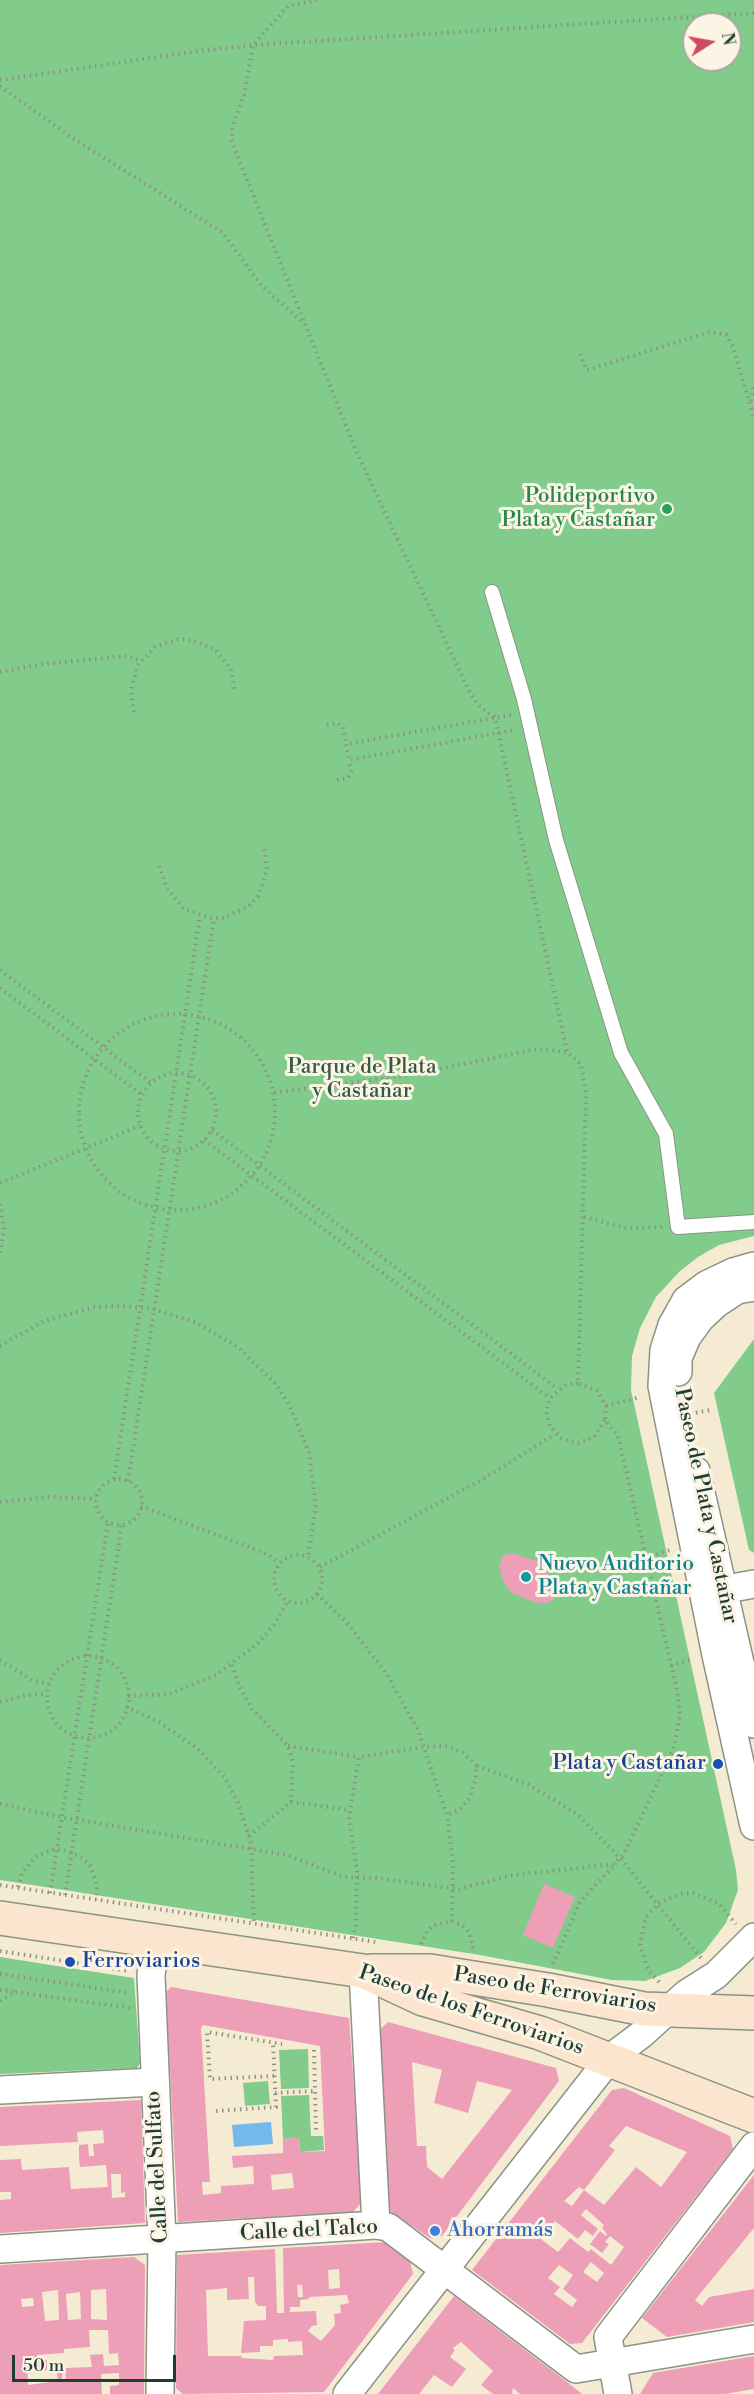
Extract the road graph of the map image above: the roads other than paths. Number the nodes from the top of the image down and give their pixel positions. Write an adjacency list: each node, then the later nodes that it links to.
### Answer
1 (492, 592): 2 (lane)
2 (754, 1222)
3 (754, 1266): 8 (street, Paseo de Plata y Castañar)
4 (754, 1287): 6 (street, Paseo de Plata y Castañar)
5 (754, 1584): 6 (street)
6 (721, 1590): 7 (street, Paseo de Plata y Castañar)
7 (754, 1724)
8 (754, 1826)
9 (0, 1918): 11 (main road, Paseo de los Ferroviarios)
10 (745, 1931): 13 (street)
11 (156, 1941): 12 (main road, Paseo de los Ferroviarios); 16 (street, Calle del Sulfato)
12 (363, 1971): 13 (main road, Paseo de Ferroviarios); 15 (main road, Paseo de los Ferroviarios); 20 (street)
13 (665, 1996): 14 (main road); 15 (street, Paseo de Ferroviarios)
14 (754, 2013)
15 (610, 2058): 18 (main road, Paseo de los Ferroviarios); 23 (street, Paseo de Ferroviarios)
16 (154, 2082): 17 (street); 21 (street, Calle del Sulfato)
17 (0, 2090)
18 (754, 2116)
19 (754, 2146): 25 (street)
20 (376, 2225): 21 (street, Calle del Talco); 23 (street, Calle del Talco)
21 (162, 2240): 22 (street, Calle del Talco); 26 (street, Calle del Sulfato)
22 (0, 2249)
23 (444, 2270): 25 (street, Calle del Talco); 27 (street, Paseo de Ferroviarios)
24 (754, 2339): 25 (street, Calle del Talco)
25 (611, 2363): 28 (street)
26 (160, 2394)
27 (347, 2394)
28 (618, 2394)

